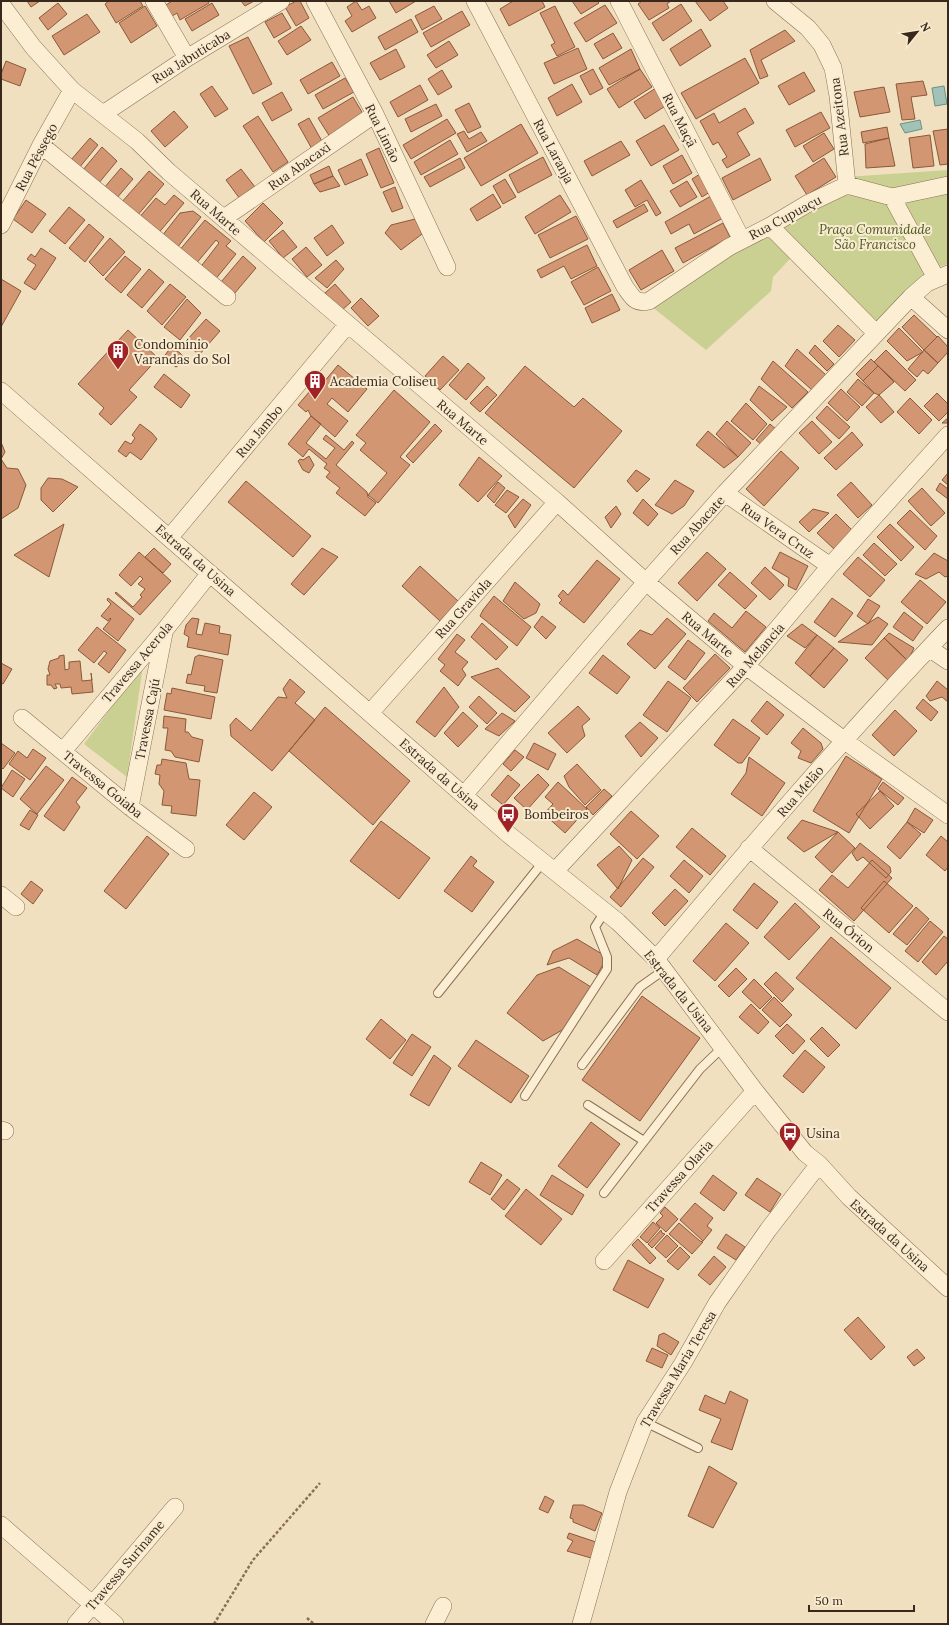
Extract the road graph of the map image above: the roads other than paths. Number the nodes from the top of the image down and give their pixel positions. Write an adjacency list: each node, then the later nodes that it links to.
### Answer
1 (154, 1): 8 (street)
2 (281, 1): 8 (street, Rua Jabuticaba)
3 (315, 1): 11 (street, Rua Limão)
4 (475, 1): 24 (street, Rua Laranja)
5 (619, 1): 19 (street, Rua Maçã)
6 (775, 1): 13 (street, Rua Azeitona)
7 (1, 4): 9 (street, Rua Marte)
8 (186, 58): 10 (street, Rua Jabuticaba)
9 (72, 90): 10 (street, Rua Marte); 12 (street, Rua Pêssego)
10 (103, 114): 16 (street, Rua Marte)
11 (375, 114): 16 (street, Rua Abacaxi); 20 (street, Rua Limão)
12 (41, 145): 17 (street, Rua Pêssego); 22 (street)
13 (847, 185): 15 (street); 18 (street, Rua Cupuaçu)
14 (948, 185): 15 (street)
15 (892, 197): 21 (street)
16 (224, 218): 25 (street, Rua Marte)
17 (1, 225)
18 (770, 226): 19 (street, Rua Cupuaçu); 27 (street)
19 (742, 240): 24 (street, Rua Cupuaçu)
20 (447, 267)
21 (942, 276): 23 (street, Rua Abacate)
22 (227, 297)
23 (911, 297): 26 (street); 27 (street, Rua Abacate)
24 (635, 300)
25 (348, 324): 31 (street, Rua Marte); 32 (street, Rua Jambo)
26 (948, 330)
27 (876, 333): 30 (street, Rua Abacate)
28 (1, 391): 32 (street, Estrada da Usina)
29 (948, 435): 33 (street, Rua Melancia)
30 (725, 493): 33 (street, Rua Vera Cruz); 35 (street, Rua Abacate)
31 (557, 502): 35 (street, Rua Marte); 41 (street, Rua Graviola)
32 (170, 537): 34 (street, Estrada da Usina)
33 (830, 566): 40 (street, Rua Melancia)
34 (210, 573): 37 (street, Travessa Acerola); 41 (street, Estrada da Usina)
35 (646, 582): 40 (street, Rua Marte); 45 (street, Rua Abacate)
36 (948, 628): 38 (street, Rua Melão)
37 (164, 631): 44 (street, Travessa Acerola); 46 (street, Travessa Cajú)
38 (929, 648): 39 (street); 43 (street, Rua Melão)
39 (948, 661)
40 (746, 666): 43 (street, Rua Marte); 50 (street, Rua Melancia)
41 (370, 713): 45 (street, Estrada da Usina)
42 (22, 718): 44 (street, Travessa Goiaba)
43 (845, 740): 47 (street, Rua Marte); 48 (street, Rua Melão)
44 (63, 751): 46 (street, Travessa Goiaba)
45 (464, 795): 50 (street, Estrada da Usina)
46 (130, 807): 49 (street, Travessa Goiaba)
47 (948, 815)
48 (749, 848): 54 (street, Rua Melão); 56 (street, Rua Órion)
49 (186, 849)
50 (549, 866): 53 (street, Estrada da Usina); 55 (lane)
51 (1, 895): 52 (street)
52 (16, 907)
53 (605, 911): 54 (street, Estrada da Usina); 60 (lane)
54 (660, 964): 57 (street, Estrada da Usina); 58 (lane)
55 (438, 993)
56 (948, 1012)
57 (723, 1047): 59 (street, Estrada da Usina); 62 (lane)
58 (582, 1065)
59 (755, 1091): 63 (street, Estrada da Usina); 65 (street, Travessa Olaria)
60 (525, 1096)
61 (588, 1105): 62 (lane)
62 (644, 1141): 64 (lane)
63 (819, 1164): 66 (street, Estrada da Usina); 67 (street, Travessa Maria Teresa)
64 (604, 1193)
65 (604, 1261)
66 (948, 1288)
67 (645, 1422): 68 (lane); 76 (street, Travessa Maria Teresa)
68 (698, 1448)
69 (175, 1507): 71 (street, Travessa Suriname)
70 (1, 1525): 71 (street)
71 (92, 1604): 73 (street, Travessa Suriname); 74 (street)
72 (443, 1606): 75 (street)
73 (76, 1624)
74 (115, 1624)
75 (434, 1624)
76 (581, 1624)

